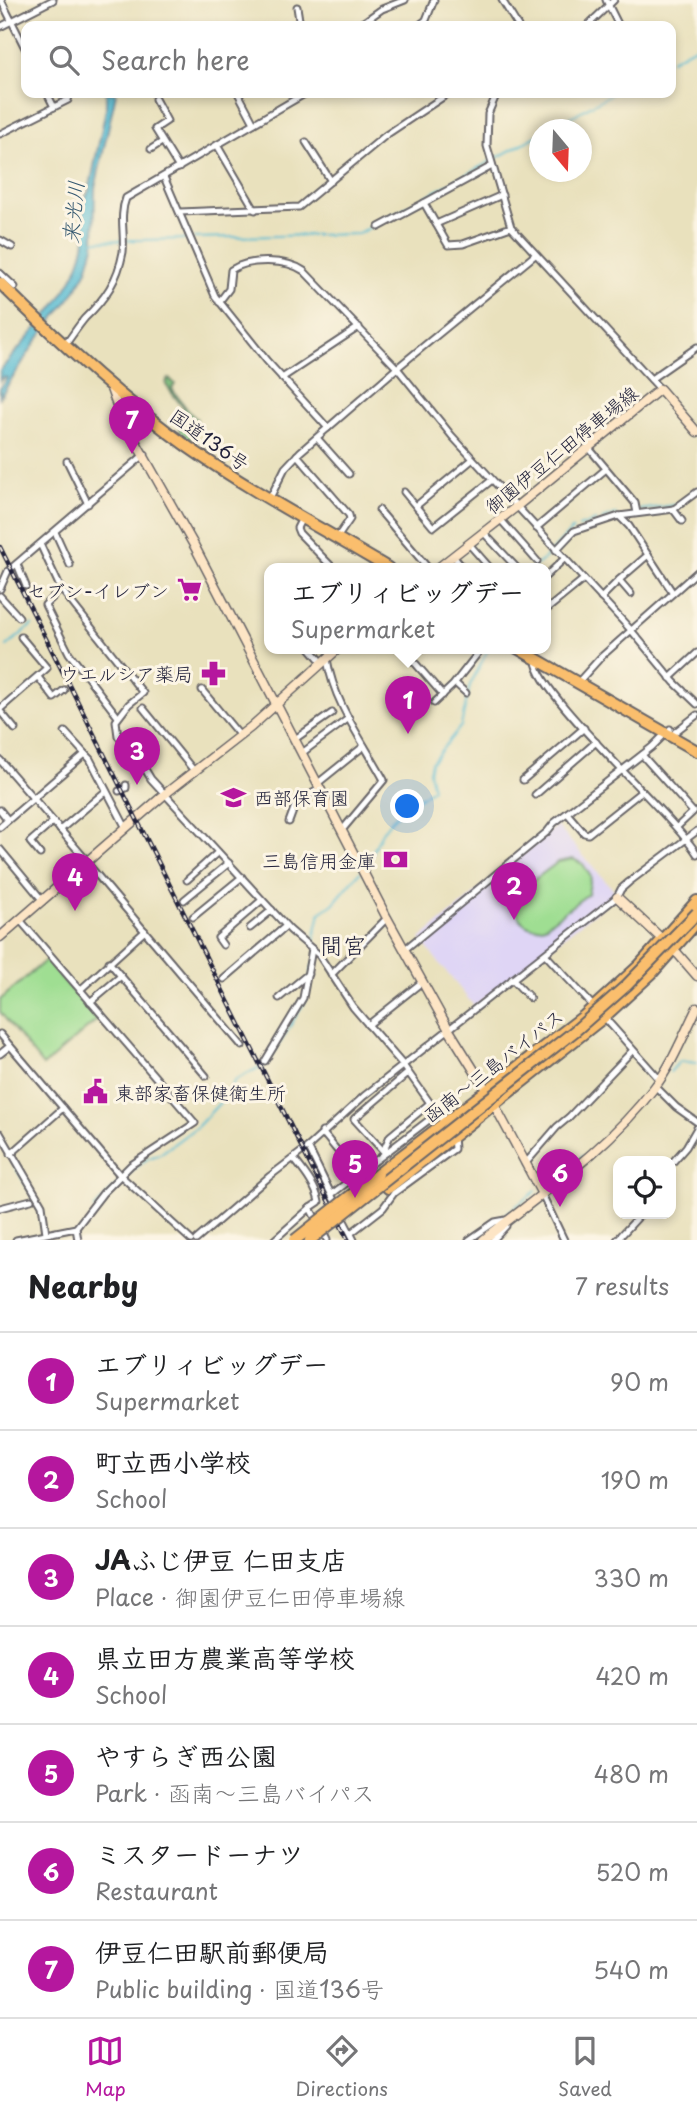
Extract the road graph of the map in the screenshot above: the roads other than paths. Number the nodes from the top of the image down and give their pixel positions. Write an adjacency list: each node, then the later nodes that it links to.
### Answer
1 (1, 0): 9 (street)
2 (53, 0): 9 (street)
3 (405, 0): 11 (street)
4 (434, 0): 12 (street)
5 (502, 0): 13 (street)
6 (614, 0): 7 (street)
7 (607, 3): 14 (street); 15 (street)
8 (297, 7): 10 (street)
9 (12, 21): 16 (street); 17 (street)
10 (299, 21)
11 (365, 21)
12 (425, 21)
13 (515, 21)
14 (591, 21)
15 (616, 21)
16 (0, 27)
17 (21, 40)
18 (50, 98): 25 (street)
19 (69, 98): 25 (street)
20 (241, 98): 26 (street)
21 (297, 98): 26 (street)
22 (442, 98): 35 (street)
23 (495, 98): 32 (street)
24 (155, 99): 28 (street)
25 (54, 107): 27 (street)
26 (254, 123): 30 (street)
27 (0, 134)
28 (162, 142): 31 (street); 33 (street)
29 (306, 142): 35 (street)
30 (217, 145): 33 (street); 38 (street)
31 (150, 149)
32 (492, 166): 36 (street); 37 (street)
33 (179, 168): 34 (street)
34 (164, 177): 39 (street); 53 (street)
35 (331, 181): 38 (street)
36 (502, 195): 40 (street); 42 (street)
37 (424, 203): 40 (street); 41 (street)
38 (255, 210): 39 (street)
39 (180, 212): 50 (street)
40 (436, 224): 42 (street)
41 (379, 227)
42 (511, 227): 45 (street)
43 (0, 240): 44 (street)
44 (12, 247)
45 (536, 255): 55 (street); 57 (street)
46 (0, 273): 48 (street)
47 (0, 283): 51 (highway, 国道136号)
48 (15, 287)
49 (0, 289): 51 (highway, 国道136号)
50 (219, 302): 52 (street); 56 (street)
51 (27, 313): 53 (highway, 国道136号)
52 (359, 327): 55 (street); 56 (street)
53 (62, 345): 59 (highway, 国道136号)
54 (697, 346): 57 (street)
55 (397, 368): 60 (street); 66 (street)
56 (282, 378): 60 (street)
57 (651, 379): 58 (street)
58 (660, 388): 61 (street, 御園伊豆仁田停車場線); 63 (street, 御園伊豆仁田停車場線)
59 (110, 389): 64 (street); 73 (highway, 国道136号); 82 (highway, 国道136号)
60 (328, 428): 62 (street)
61 (697, 432)
62 (317, 438): 65 (street); 69 (street)
63 (588, 447): 68 (street); 76 (street, 御園伊豆仁田停車場線)
64 (145, 454): 74 (street); 138 (street)
65 (298, 454): 73 (street); 87 (street)
66 (473, 459): 70 (street); 75 (street)
67 (67, 461): 74 (street)
68 (606, 469): 79 (street); 84 (street)
69 (349, 474)
70 (492, 480): 75 (street); 76 (street)
71 (404, 492): 75 (street)
72 (697, 492): 77 (street)
73 (269, 500): 82 (highway, 国道136号)
74 (88, 504): 85 (street)
75 (416, 506)
76 (516, 507): 81 (street, 御園伊豆仁田停車場線); 84 (street)
77 (673, 509): 79 (street); 83 (street)
78 (379, 510): 98 (street)
79 (637, 513): 80 (street)
80 (619, 516): 90 (street); 91 (street)
81 (500, 519): 86 (street, 御園伊豆仁田停車場線); 94 (street)
82 (301, 521): 87 (highway, 国道136号); 95 (street); 96 (highway, 国道136号)
83 (682, 521)
84 (536, 528): 90 (street)
85 (55, 532): 88 (street); 104 (street)
86 (483, 532): 89 (street, 御園伊豆仁田停車場線); 102 (street)
87 (337, 538): 97 (highway, 国道136号)
88 (40, 544): 103 (street); 111 (street)
89 (469, 544): 92 (street, 御園伊豆仁田停車場線); 101 (street)
90 (556, 550): 93 (street)
91 (648, 555): 108 (street); 112 (street)
92 (453, 556): 99 (street, 御園伊豆仁田停車場線); 100 (street)
93 (564, 559): 105 (street); 107 (street)
94 (537, 561)
95 (328, 563)
96 (368, 563)
97 (380, 563)
98 (424, 563)
99 (444, 563)
100 (459, 563)
101 (486, 563)
102 (512, 563)
103 (17, 564): 109 (street); 110 (street)
104 (70, 565)
105 (551, 571)
106 (697, 572): 112 (street)
107 (584, 579): 115 (street); 116 (street)
108 (619, 580): 113 (street); 115 (street)
109 (26, 586)
110 (0, 589)
111 (61, 589): 144 (street); 144 (street)
112 (673, 593): 118 (street)
113 (631, 594)
114 (0, 596): 117 (street)
115 (601, 598): 118 (street)
116 (551, 606)
117 (19, 617)
118 (631, 630): 130 (street); 131 (street)
119 (21, 637): 129 (street)
120 (697, 653): 130 (street)
121 (318, 654): 128 (street)
122 (332, 654): 128 (street)
123 (407, 654): 136 (street)
124 (477, 654): 132 (street)
125 (531, 654): 127 (highway)
126 (535, 654): 127 (highway)
127 (538, 657): 131 (highway); 146 (street); 148 (highway)
128 (325, 660): 138 (street); 145 (street)
129 (38, 677): 133 (street); 141 (street)
130 (670, 678): 139 (street)
131 (581, 679): 148 (highway)
132 (455, 683): 135 (street); 136 (street)
133 (64, 690)
134 (202, 690): 150 (street)
135 (466, 693)
136 (443, 695): 137 (street)
137 (434, 703)
138 (276, 704): 150 (street); 151 (street)
139 (697, 704)
140 (144, 708): 161 (street)
141 (0, 710): 147 (street)
142 (332, 713): 151 (street)
143 (697, 715): 148 (street)
144 (118, 717): 168 (street)
145 (349, 718): 154 (street); 156 (street)
146 (584, 727): 152 (street); 162 (street)
147 (15, 729)
148 (671, 731): 153 (highway); 155 (highway); 158 (street)
149 (65, 732): 157 (street)
150 (240, 736): 161 (street)
151 (295, 739): 156 (street)
152 (596, 741): 160 (street); 169 (street)
153 (697, 745)
154 (364, 746): 164 (street); 179 (street)
155 (697, 751)
156 (302, 753): 164 (street)
157 (85, 754): 165 (street); 170 (street)
158 (642, 755): 160 (street); 177 (street)
159 (0, 760): 170 (street)
160 (622, 770): 167 (street); 172 (street)
161 (195, 772): 168 (street)
162 (523, 780)
163 (126, 785): 166 (street)
164 (319, 785): 175 (street); 179 (street)
165 (106, 791): 178 (street); 180 (street)
166 (119, 791)
167 (642, 791): 172 (street); 177 (street)
168 (165, 794): 178 (street); 184 (street)
169 (535, 794)
170 (33, 798): 173 (street); 174 (street)
171 (0, 810): 173 (street)
172 (567, 813): 210 (street)
173 (8, 820): 176 (street)
174 (53, 822): 180 (street); 185 (street)
175 (289, 822)
176 (0, 827)
177 (677, 827): 182 (street)
178 (126, 828): 187 (street)
179 (343, 829): 199 (street)
180 (60, 830): 187 (street)
181 (697, 831): 182 (street)
182 (687, 839): 186 (street); 191 (street)
183 (0, 849): 194 (street)
184 (218, 852): 188 (street); 190 (street)
185 (40, 854)
186 (697, 854)
187 (87, 862): 194 (street); 204 (street)
188 (229, 863): 189 (street); 192 (street)
189 (242, 877): 193 (street); 198 (street)
190 (187, 880)
191 (617, 897): 206 (street); 211 (street)
192 (184, 900)
193 (262, 900): 196 (street); 207 (street)
194 (43, 901): 200 (street)
195 (697, 901): 206 (highway, 函南～三島バイパス)
196 (272, 910): 202 (street); 203 (street)
197 (697, 913): 276 (highway, bridge)
198 (193, 917)
199 (387, 918): 210 (street); 214 (street)
200 (20, 920): 205 (street); 220 (street)
201 (697, 922): 209 (highway, 函南～三島バイパス)
202 (286, 926): 208 (street); 217 (street)
203 (250, 928)
204 (145, 931): 212 (street); 231 (street)
205 (0, 937)
206 (662, 941): 209 (street); 224 (highway, 函南～三島バイパス)
207 (223, 945)
208 (312, 949): 213 (street); 214 (street)
209 (672, 949): 216 (street); 226 (highway, 函南～三島バイパス)
210 (404, 950): 219 (street)
211 (545, 954): 218 (street); 224 (street)
212 (109, 962): 215 (street); 220 (street)
213 (307, 974): 221 (street); 234 (street)
214 (331, 975): 227 (street)
215 (121, 976): 223 (street); 237 (street)
216 (697, 976)
217 (224, 979)
218 (512, 979): 222 (street); 228 (street)
219 (422, 982): 227 (street); 228 (street)
220 (80, 990): 223 (street)
221 (279, 998)
222 (530, 998)
223 (90, 1002): 257 (street)
224 (594, 1007): 239 (highway, 函南～三島バイパス)
225 (697, 1008): 238 (street)
226 (604, 1017): 232 (street); 241 (highway, 函南～三島バイパス)
227 (368, 1025): 235 (street)
228 (449, 1030): 235 (street); 239 (street)
229 (0, 1034): 230 (street)
230 (10, 1046): 233 (street); 242 (street)
231 (243, 1046)
232 (633, 1050): 238 (street); 255 (street)
233 (0, 1054)
234 (265, 1061)
235 (403, 1065): 236 (street); 247 (street)
236 (408, 1073): 240 (street); 251 (street)
237 (206, 1076)
238 (658, 1083): 244 (street); 259 (street)
239 (488, 1091): 241 (street); 245 (highway, 函南～三島バイパス)
240 (430, 1103): 243 (street); 251 (street)
241 (493, 1105): 249 (highway, 函南～三島バイパス); 255 (street)
242 (63, 1108): 252 (street); 257 (street)
243 (438, 1113): 245 (street); 251 (street)
244 (697, 1122)
245 (445, 1124): 275 (highway, 函南～三島バイパス, bridge)
246 (697, 1128): 254 (street)
247 (322, 1132): 250 (street); 256 (street)
248 (0, 1133): 252 (street)
249 (453, 1136): 268 (street); 277 (highway, 函南～三島バイパス)
250 (308, 1147): 253 (street); 258 (street)
251 (386, 1153): 258 (street)
252 (11, 1154): 267 (street)
253 (294, 1158): 262 (street); 266 (street)
254 (676, 1158)
255 (525, 1164): 259 (street)
256 (349, 1165)
257 (120, 1175): 265 (street); 271 (street)
258 (331, 1194): 268 (street)
259 (542, 1194): 264 (street); 283 (street)
260 (30, 1200): 261 (street)
261 (0, 1208)
262 (310, 1208): 274 (street); 278 (street)
263 (636, 1219): 284 (street)
264 (509, 1220): 280 (street); 281 (street); 282 (street)
265 (76, 1228): 267 (street); 270 (street)
266 (205, 1232): 272 (street); 273 (street)
267 (46, 1233): 269 (street)
268 (351, 1233): 279 (street)
269 (16, 1240)
270 (78, 1240)
271 (191, 1240)
272 (196, 1240)
273 (212, 1240)
274 (274, 1240)
275 (295, 1240)
276 (310, 1240)
277 (321, 1240)
278 (327, 1240)
279 (354, 1240)
280 (469, 1240)
281 (483, 1240)
282 (494, 1240)
283 (564, 1240)
284 (617, 1240)

